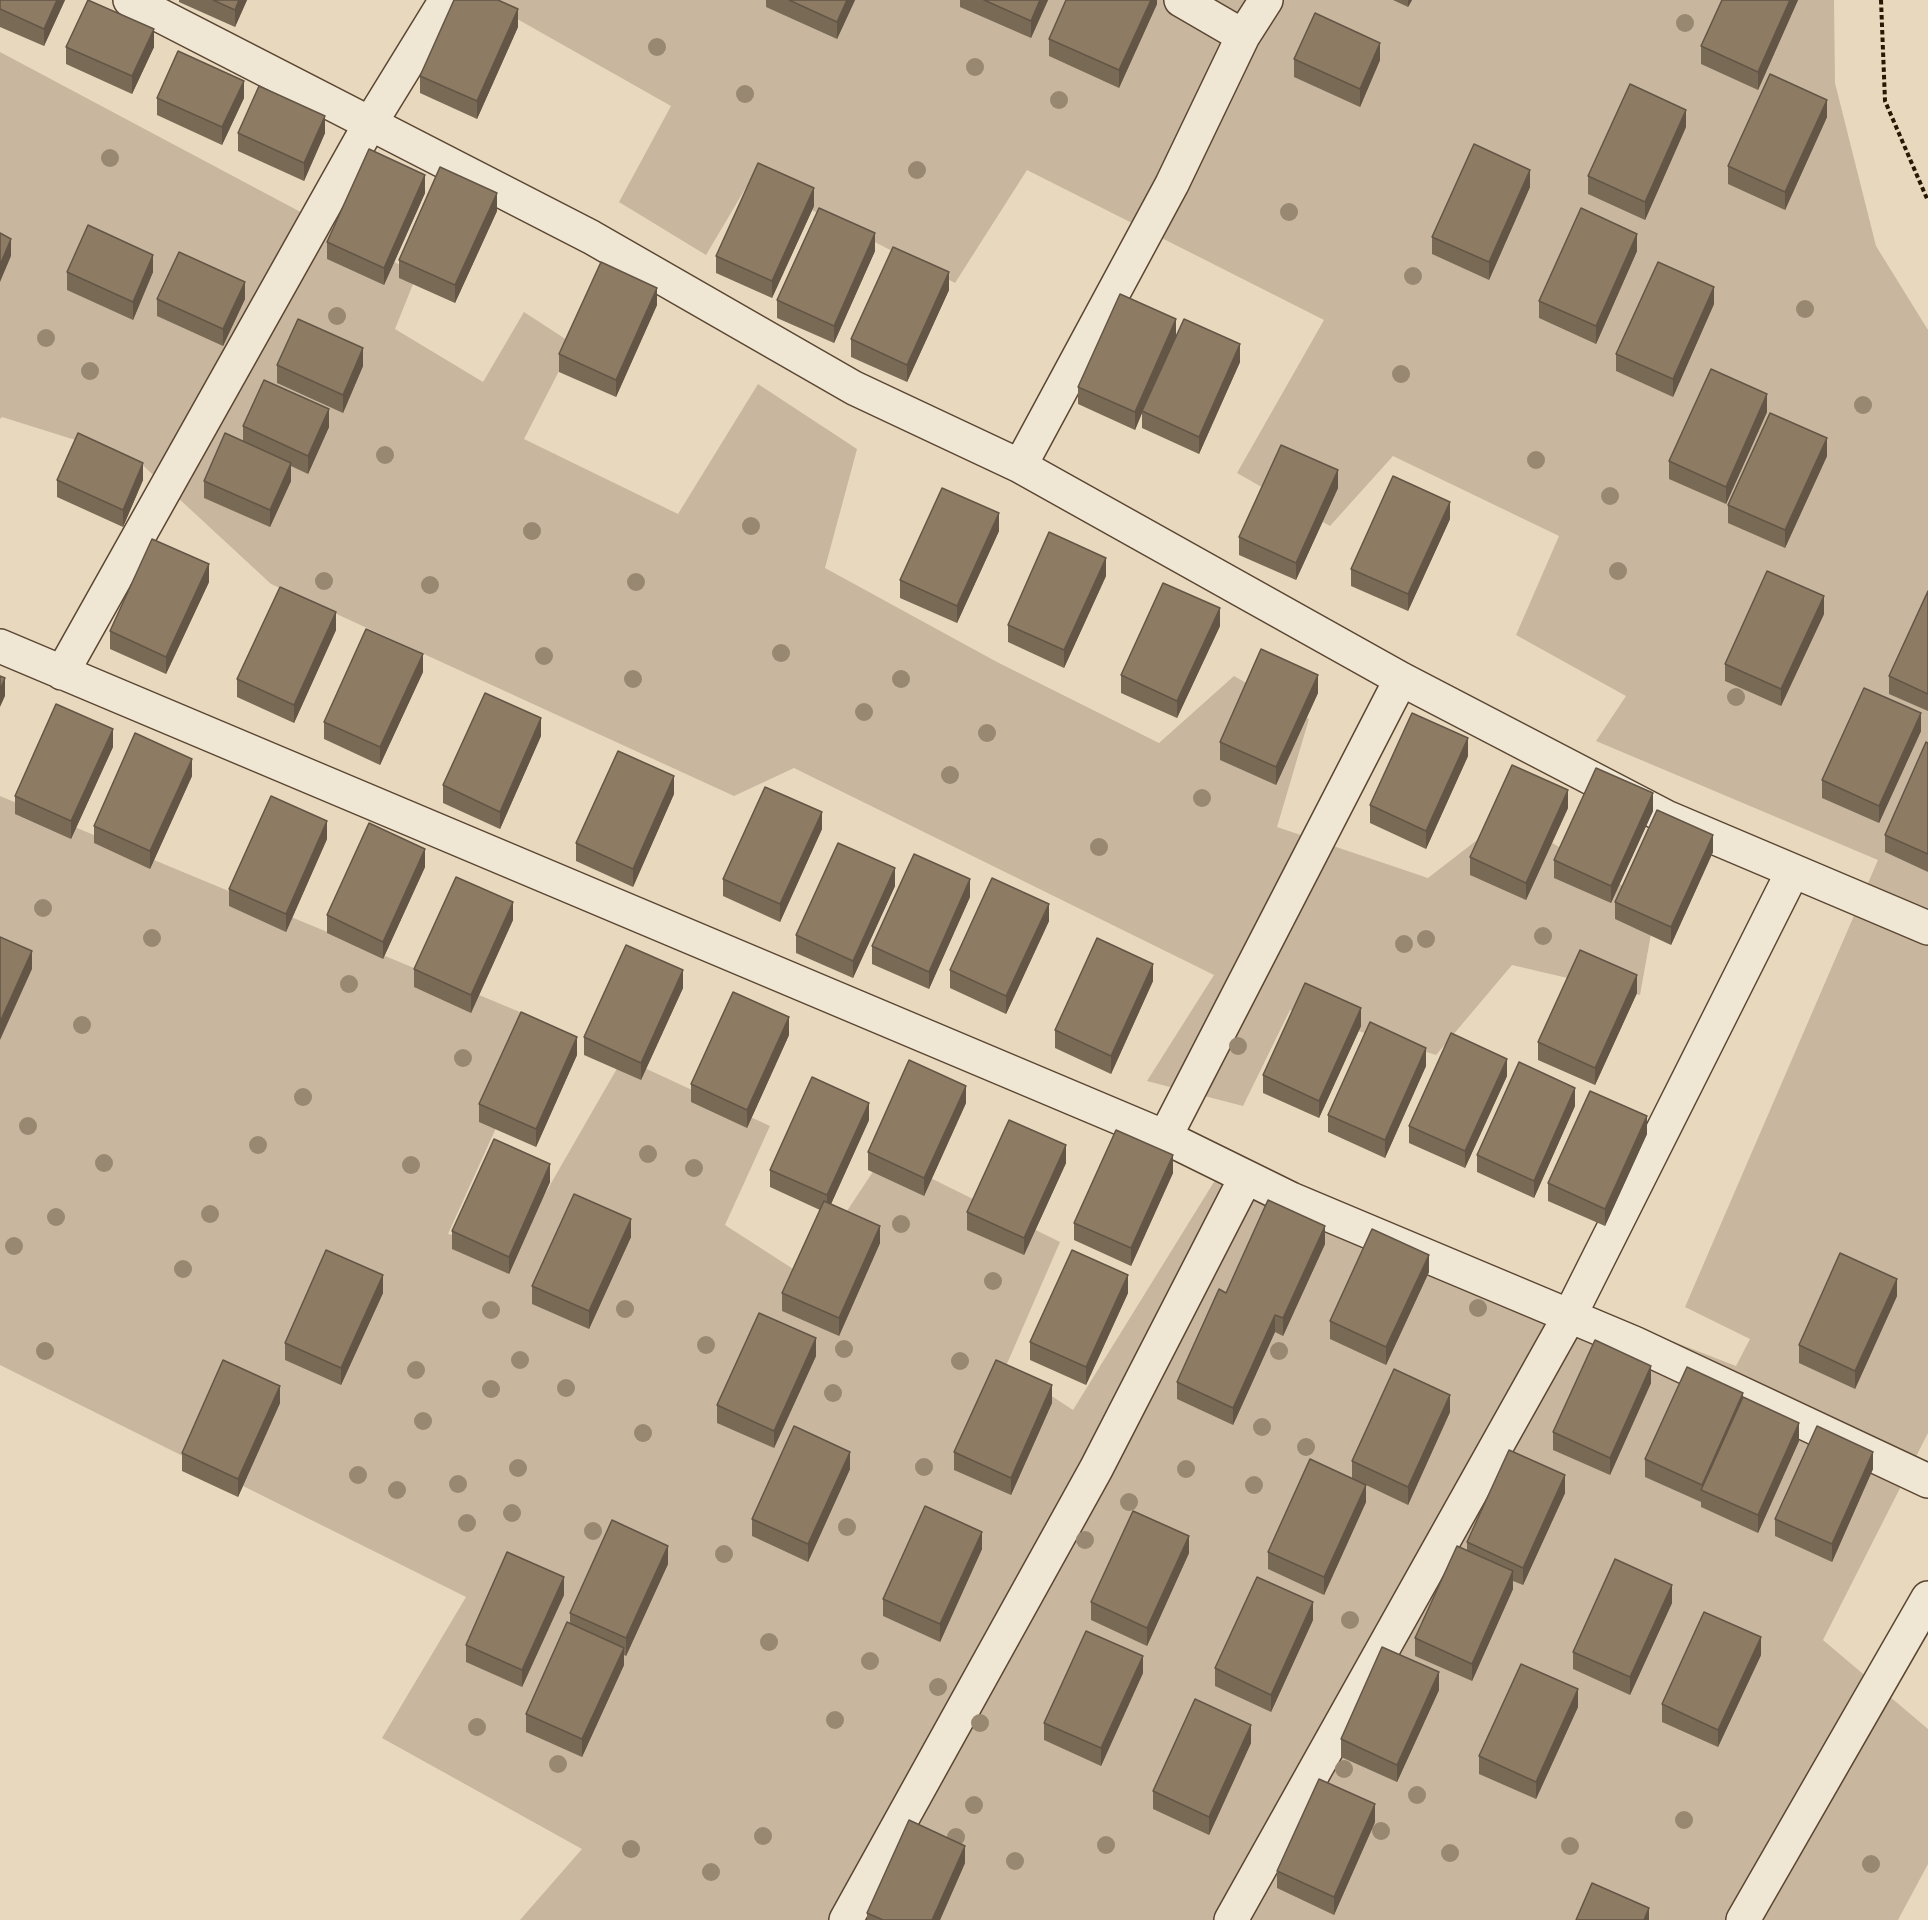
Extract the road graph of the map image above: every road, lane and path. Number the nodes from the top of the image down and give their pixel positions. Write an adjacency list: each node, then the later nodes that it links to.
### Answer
1 (130, 0): 7 (street)
2 (446, 0): 7 (street)
3 (1181, 0): 6 (street)
4 (1266, 0): 6 (street)
5 (1881, 0): 8 (path)
6 (1243, 36): 9 (street)
7 (371, 122): 9 (street); 11 (street)
8 (1928, 201)
9 (1020, 466): 12 (street)
10 (0, 646): 11 (street)
11 (62, 673): 15 (street)
12 (1401, 679): 13 (street); 15 (street)
13 (1793, 871): 14 (street); 17 (street)
14 (1928, 928)
15 (1165, 1137): 16 (street)
16 (1245, 1179): 17 (street); 20 (street)
17 (1570, 1315): 18 (street); 21 (street)
18 (1928, 1481)
19 (1928, 1598): 22 (street)
20 (846, 1920)
21 (1231, 1920)
22 (1743, 1920)

